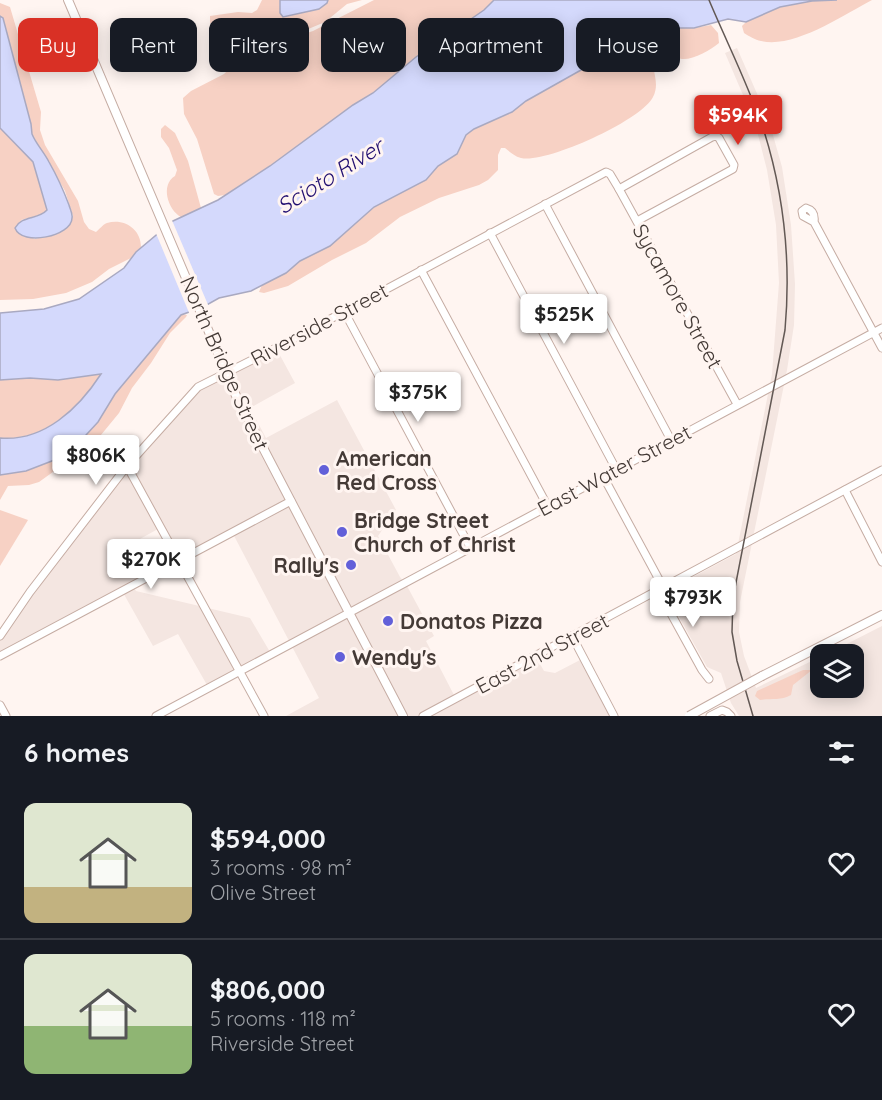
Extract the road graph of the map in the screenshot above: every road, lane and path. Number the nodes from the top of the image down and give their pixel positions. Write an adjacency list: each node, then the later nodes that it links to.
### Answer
1 (68, 0): 12 (main road, North Bridge Street)
2 (619, 189): 3 (street, Riverside Street); 4 (street, Sycamore Street); 4 (street)
3 (545, 204): 6 (street, Riverside Street); 14 (street)
4 (637, 221): 13 (street, Sycamore Street)
5 (814, 222): 10 (street)
6 (490, 233): 7 (street, Riverside Street); 16 (street)
7 (421, 270): 8 (street, Riverside Street); 21 (street)
8 (344, 311): 12 (street, Riverside Street); 22 (street)
9 (882, 328): 10 (street, East Water Street)
10 (874, 332): 11 (street); 13 (street, East Water Street)
11 (882, 348)
12 (226, 372): 15 (street, Riverside Street); 20 (main road, North Bridge Street)
13 (737, 404): 14 (street, East Water Street)
14 (671, 440): 16 (street, East Water Street)
15 (127, 466): 23 (street); 28 (street, Riverside Street)
16 (616, 469): 18 (street, East Water Street)
17 (882, 470): 19 (street, East 2nd Street)
18 (603, 476): 21 (street, East Water Street); 25 (street)
19 (845, 490): 24 (street); 25 (street, East 2nd Street)
20 (291, 501): 23 (street); 26 (main road, North Bridge Street)
21 (548, 506): 22 (street, East Water Street)
22 (470, 547): 26 (street, East Water Street)
23 (179, 561): 30 (street); 31 (street)
24 (882, 562)
25 (661, 589): 29 (street, East 2nd Street); 32 (street)
26 (350, 612): 31 (street, East Water Street); 37 (main road, North Bridge Street)
27 (882, 615): 40 (main road, bridge)
28 (0, 636)
29 (572, 636): 38 (street, East 2nd Street); 39 (street)
30 (0, 656)
31 (240, 671): 35 (street, East Water Street); 36 (street)
32 (709, 679)
33 (0, 705): 34 (street)
34 (6, 716)
35 (156, 716)
36 (264, 716)
37 (404, 716)
38 (423, 716)
39 (614, 716)
40 (689, 716)
41 (710, 716): 42 (street)
42 (731, 716)

